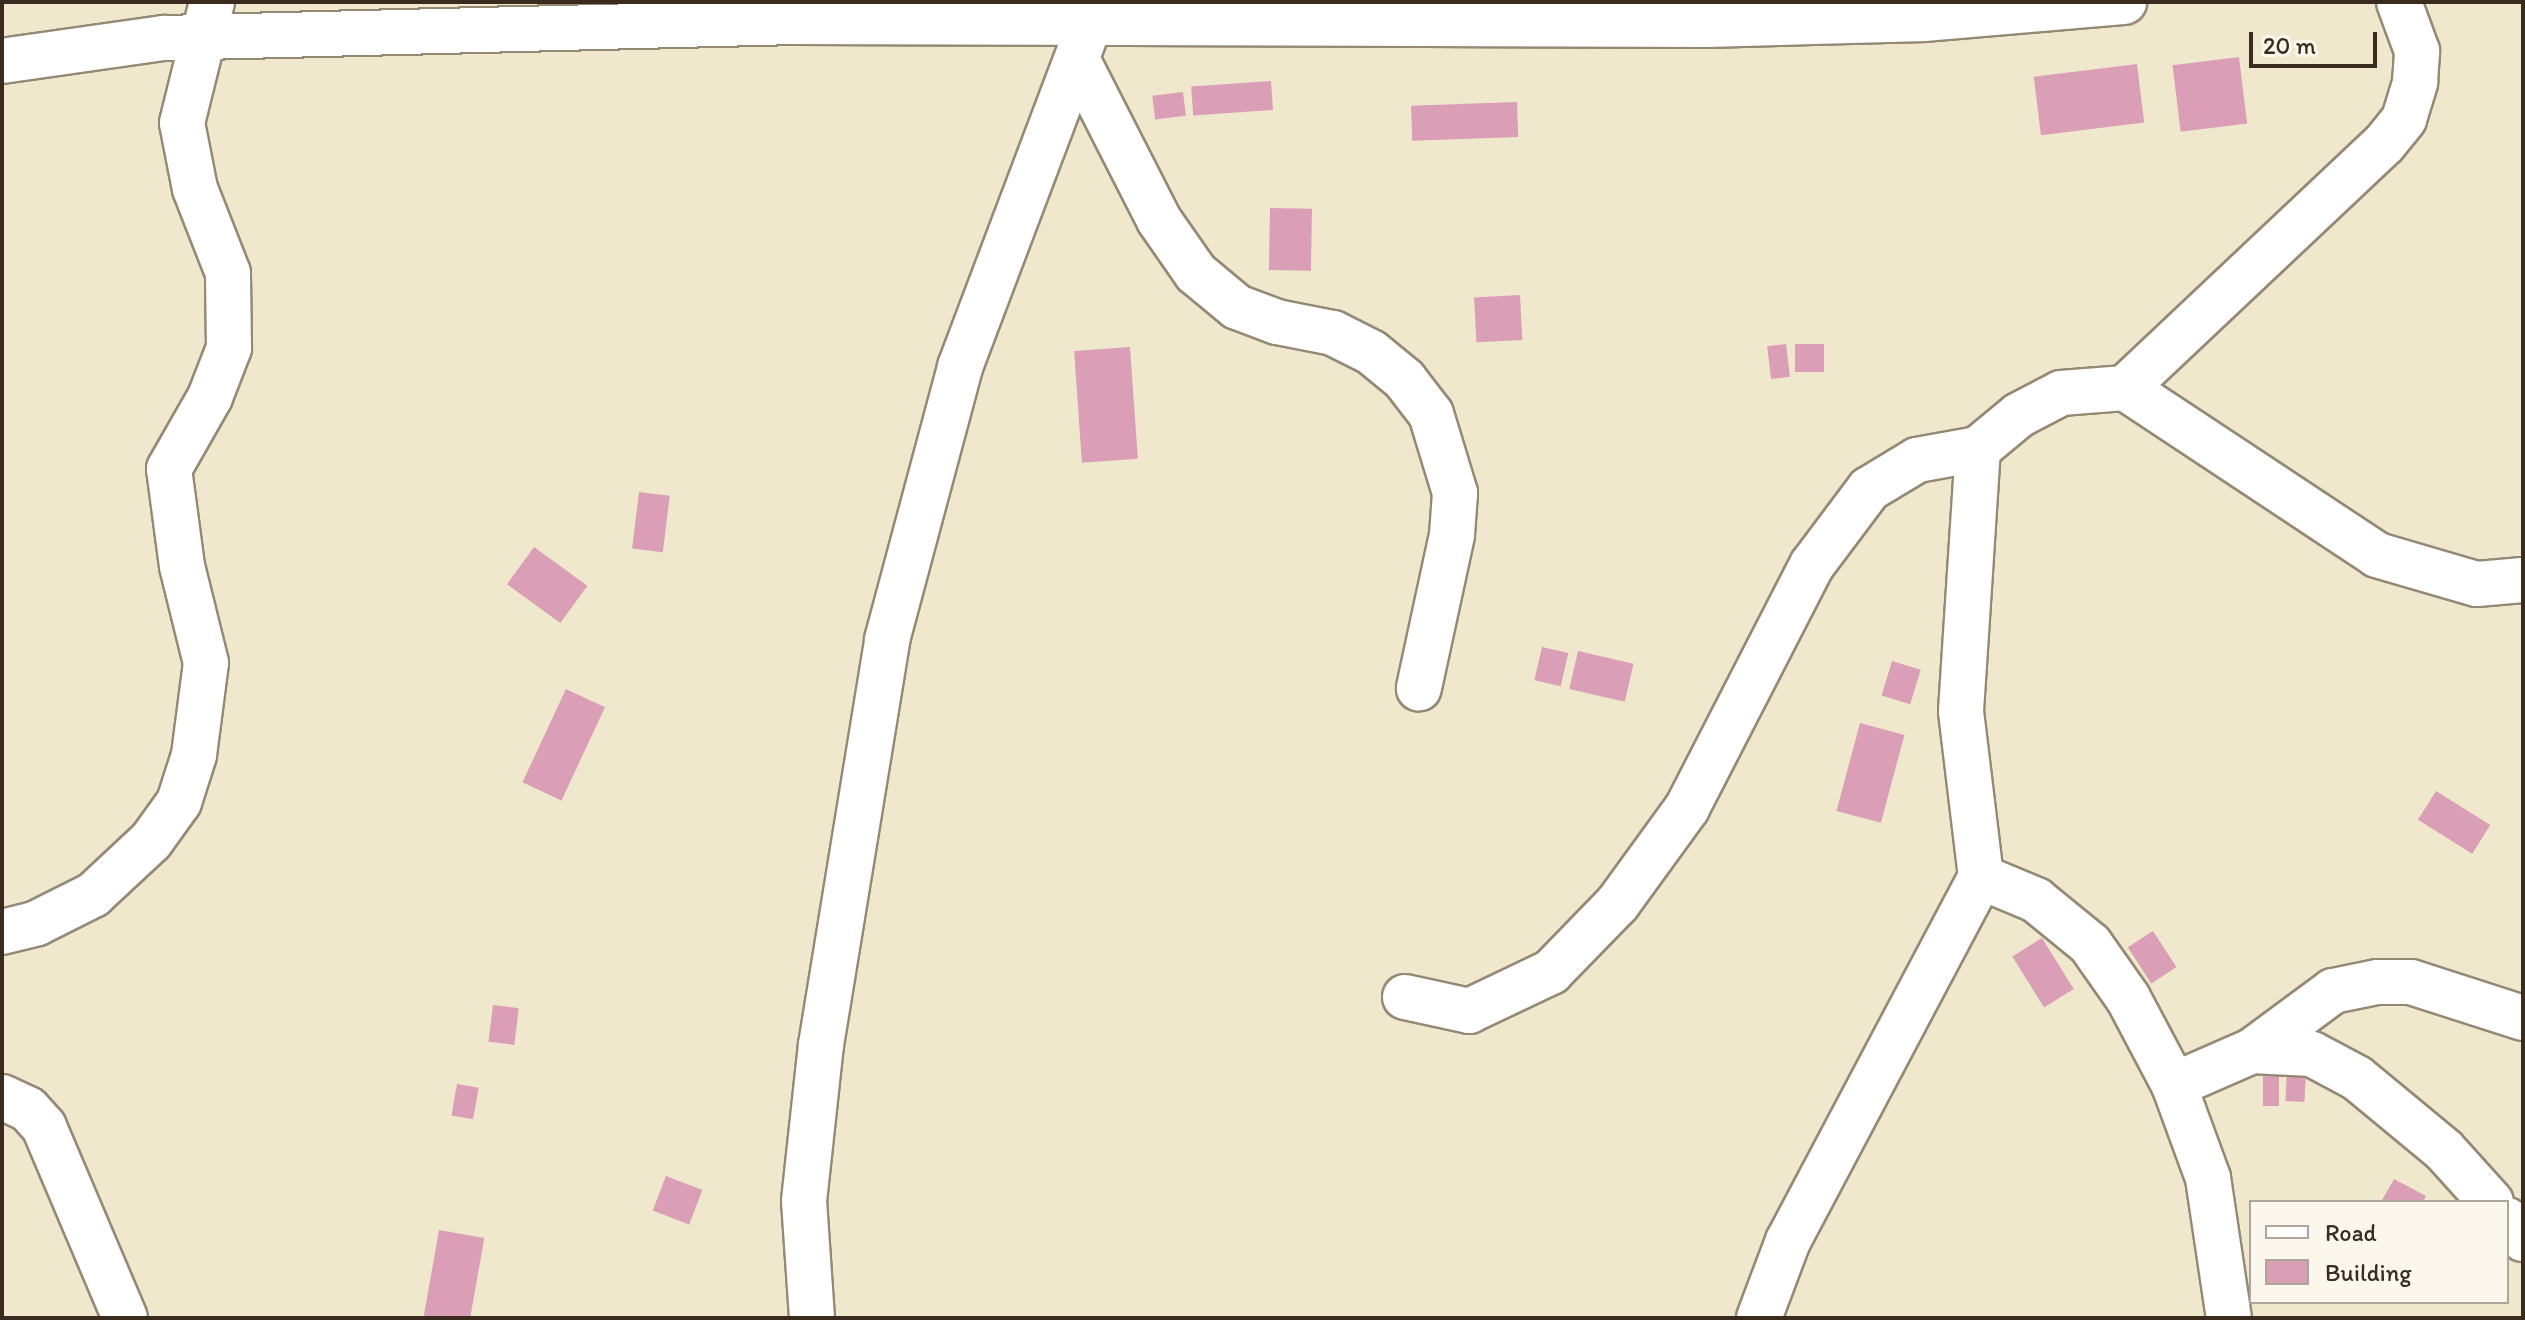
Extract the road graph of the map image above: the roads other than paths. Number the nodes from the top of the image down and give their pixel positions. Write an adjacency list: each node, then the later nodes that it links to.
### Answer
1 (2124, 2): 5 (street)
2 (2399, 2): 7 (street)
3 (796, 12): 4 (street); 5 (street)
4 (207, 20): 6 (street); 12 (street)
5 (1090, 29): 10 (street); 22 (street)
6 (2, 61)
7 (2125, 388): 8 (street); 9 (street)
8 (1978, 449): 11 (street); 13 (street)
9 (2523, 580)
10 (1419, 688)
11 (1981, 877): 16 (street); 23 (street)
12 (2, 932)
13 (1405, 997)
14 (2523, 1018): 15 (street)
15 (2252, 1051): 16 (street); 18 (street)
16 (2174, 1085): 24 (street)
17 (2, 1097): 21 (street)
18 (2489, 1200)
19 (2509, 1222): 20 (street)
20 (2523, 1239)
21 (125, 1318)
22 (812, 1318)
23 (1759, 1318)
24 (2229, 1318)

